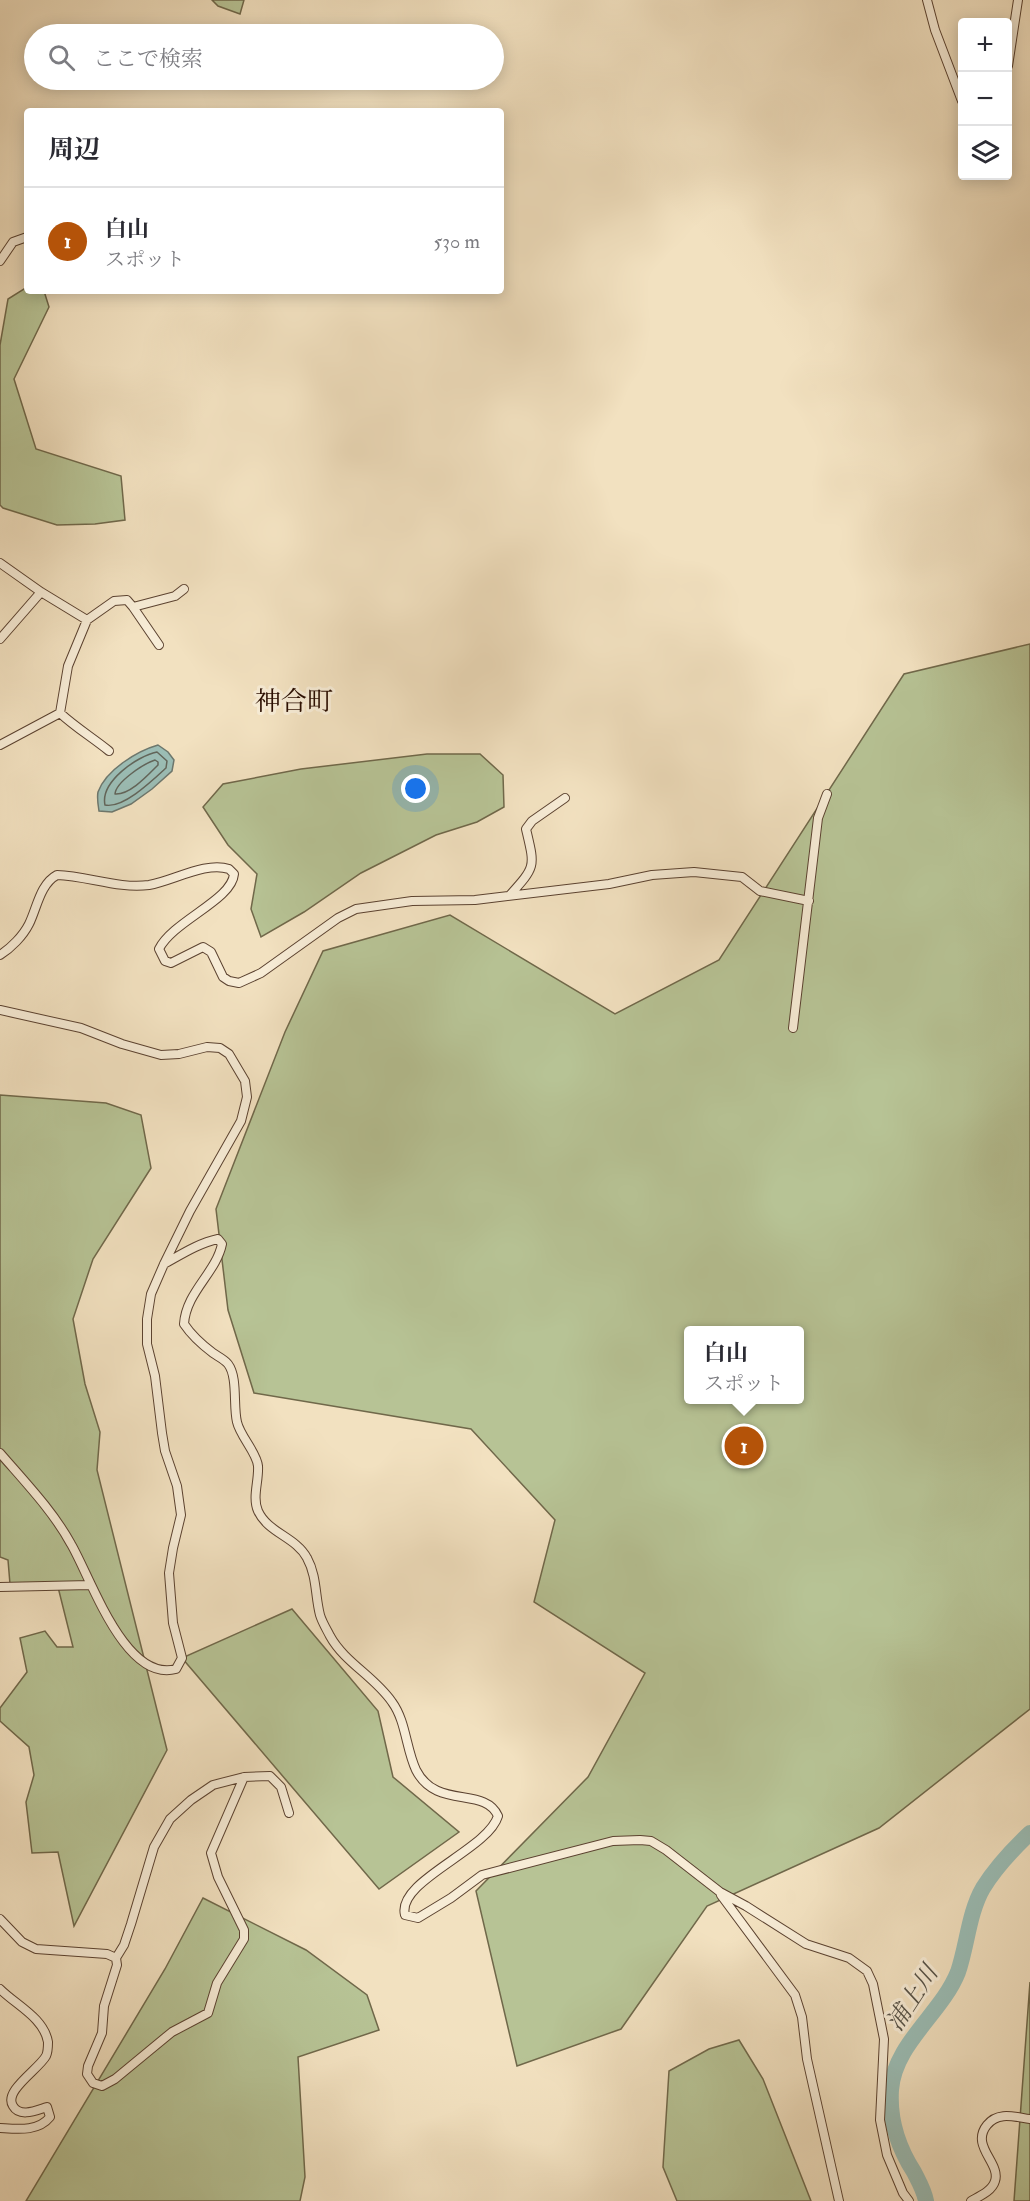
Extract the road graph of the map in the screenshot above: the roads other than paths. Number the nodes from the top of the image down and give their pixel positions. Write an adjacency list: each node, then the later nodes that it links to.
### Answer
1 (927, 0): 4 (street)
2 (1018, 0): 3 (street)
3 (1012, 40)
4 (958, 88)
5 (24, 238): 6 (street)
6 (0, 261)
7 (0, 563): 9 (street)
8 (184, 589): 10 (street)
9 (41, 592): 11 (street); 12 (street)
10 (133, 607): 11 (street); 13 (street)
11 (87, 620): 14 (street)
12 (0, 639)
13 (159, 645)
14 (60, 713): 15 (street); 16 (street)
15 (0, 745)
16 (109, 751)
17 (827, 794): 20 (street)
18 (565, 798): 19 (street)
19 (510, 895): 20 (street); 21 (street)
20 (809, 901): 23 (street)
21 (0, 955)
22 (0, 1010): 24 (street)
23 (793, 1028)
24 (164, 1264): 26 (street); 30 (street)
25 (0, 1453): 26 (street)
26 (90, 1585): 27 (street)
27 (0, 1587)
28 (244, 1777): 29 (street); 32 (street); 32 (street)
29 (289, 1813)
30 (720, 1892): 36 (street); 37 (street)
31 (0, 1919): 32 (street)
32 (116, 1958)
33 (0, 1989): 35 (street)
34 (1030, 2119): 38 (street)
35 (0, 2128)
36 (839, 2201)
37 (909, 2201)
38 (971, 2201)

